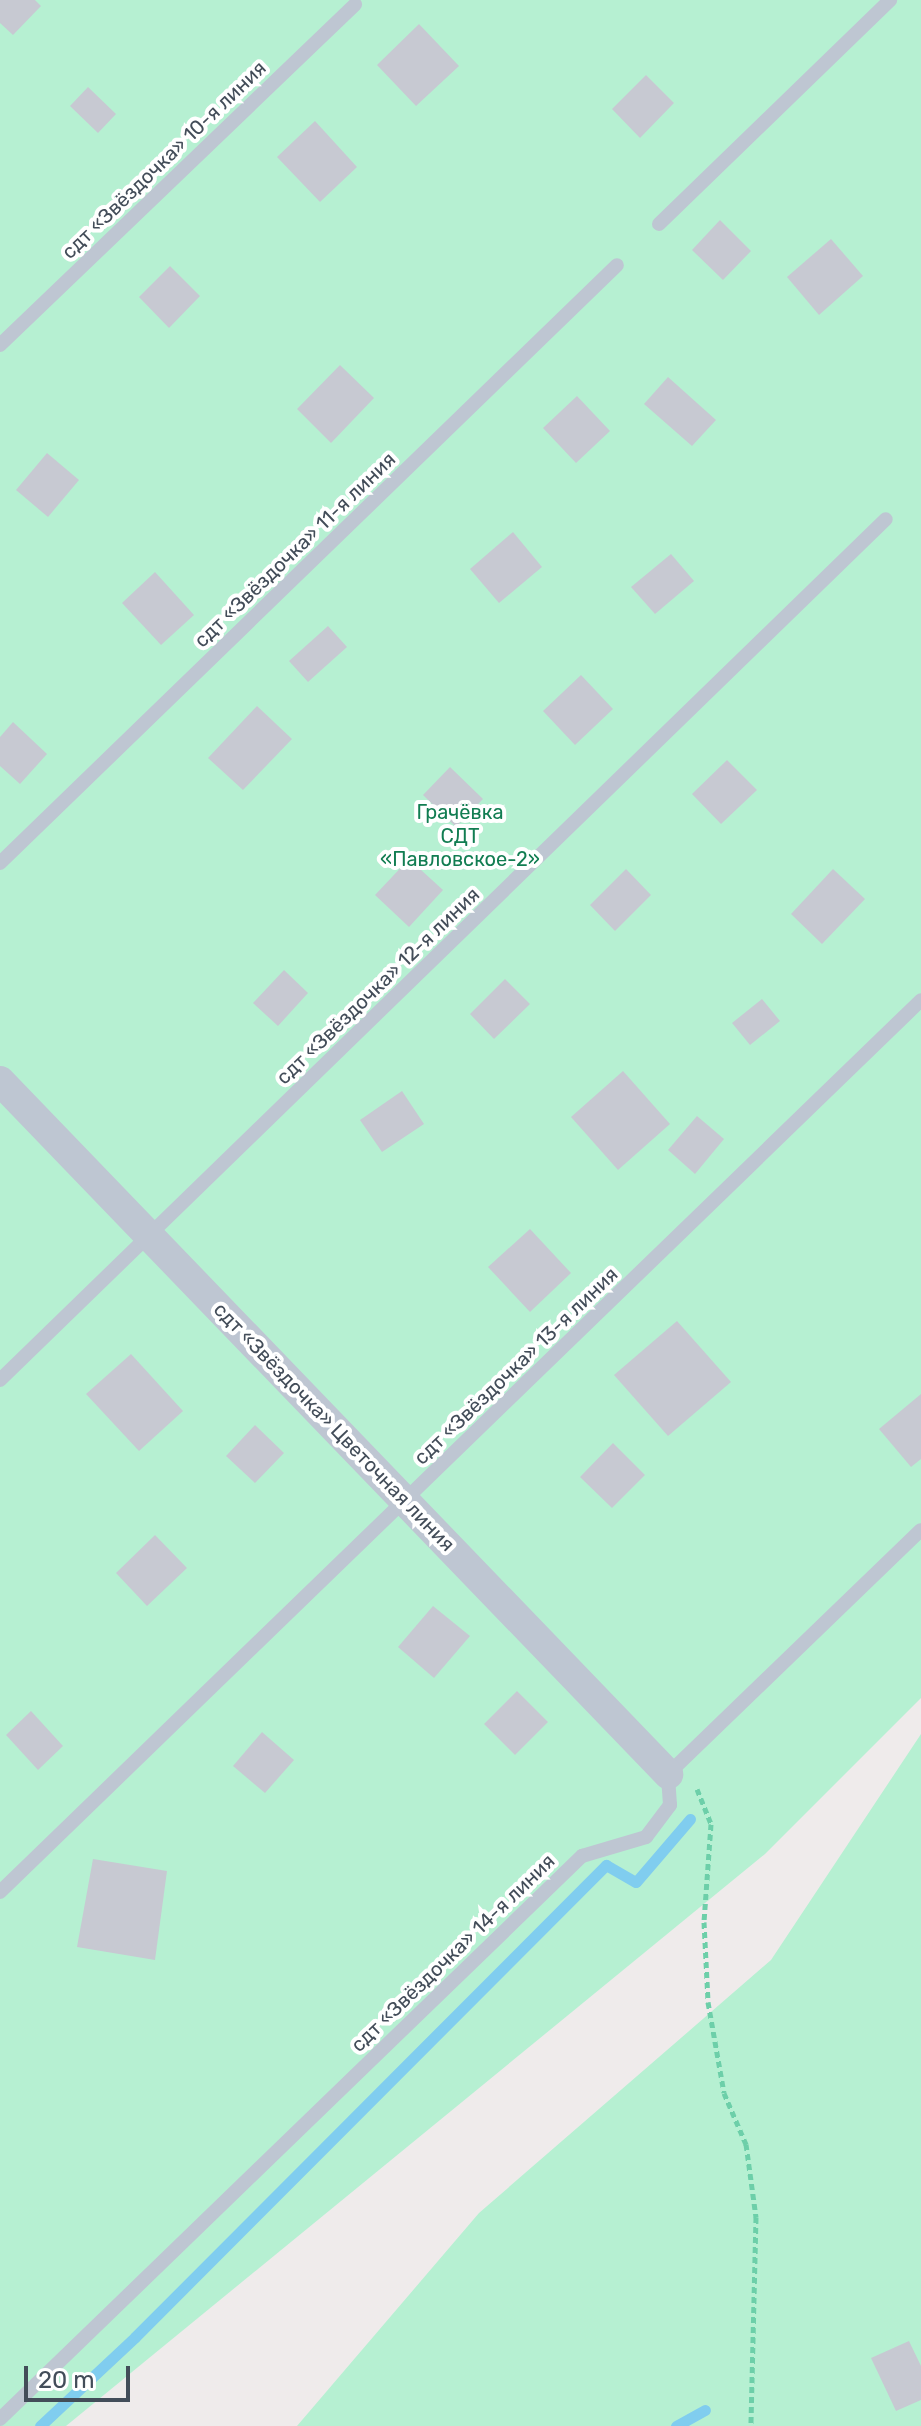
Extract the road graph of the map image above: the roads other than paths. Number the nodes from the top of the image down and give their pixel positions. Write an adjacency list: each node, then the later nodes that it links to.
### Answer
1 (890, 0): 3 (lane)
2 (355, 4): 5 (lane, сдт «Звёздочка» 10-я линия)
3 (659, 224)
4 (617, 265): 7 (lane, сдт «Звёздочка» 11-я линия)
5 (0, 345)
6 (886, 519): 10 (lane, сдт «Звёздочка» 12-я линия)
7 (0, 863)
8 (921, 1000): 12 (lane, сдт «Звёздочка» 13-я линия)
9 (0, 1081): 10 (street, сдт «Звёздочка» Цветочная линия)
10 (150, 1236): 11 (lane, сдт «Звёздочка» 12-я линия); 12 (street, сдт «Звёздочка» Цветочная линия)
11 (0, 1380)
12 (405, 1502): 14 (street, сдт «Звёздочка» Цветочная линия); 15 (lane, сдт «Звёздочка» 13-я линия)
13 (921, 1530): 14 (lane)
14 (668, 1774): 16 (lane, сдт «Звёздочка» 14-я линия)
15 (0, 1892)
16 (0, 2419)

